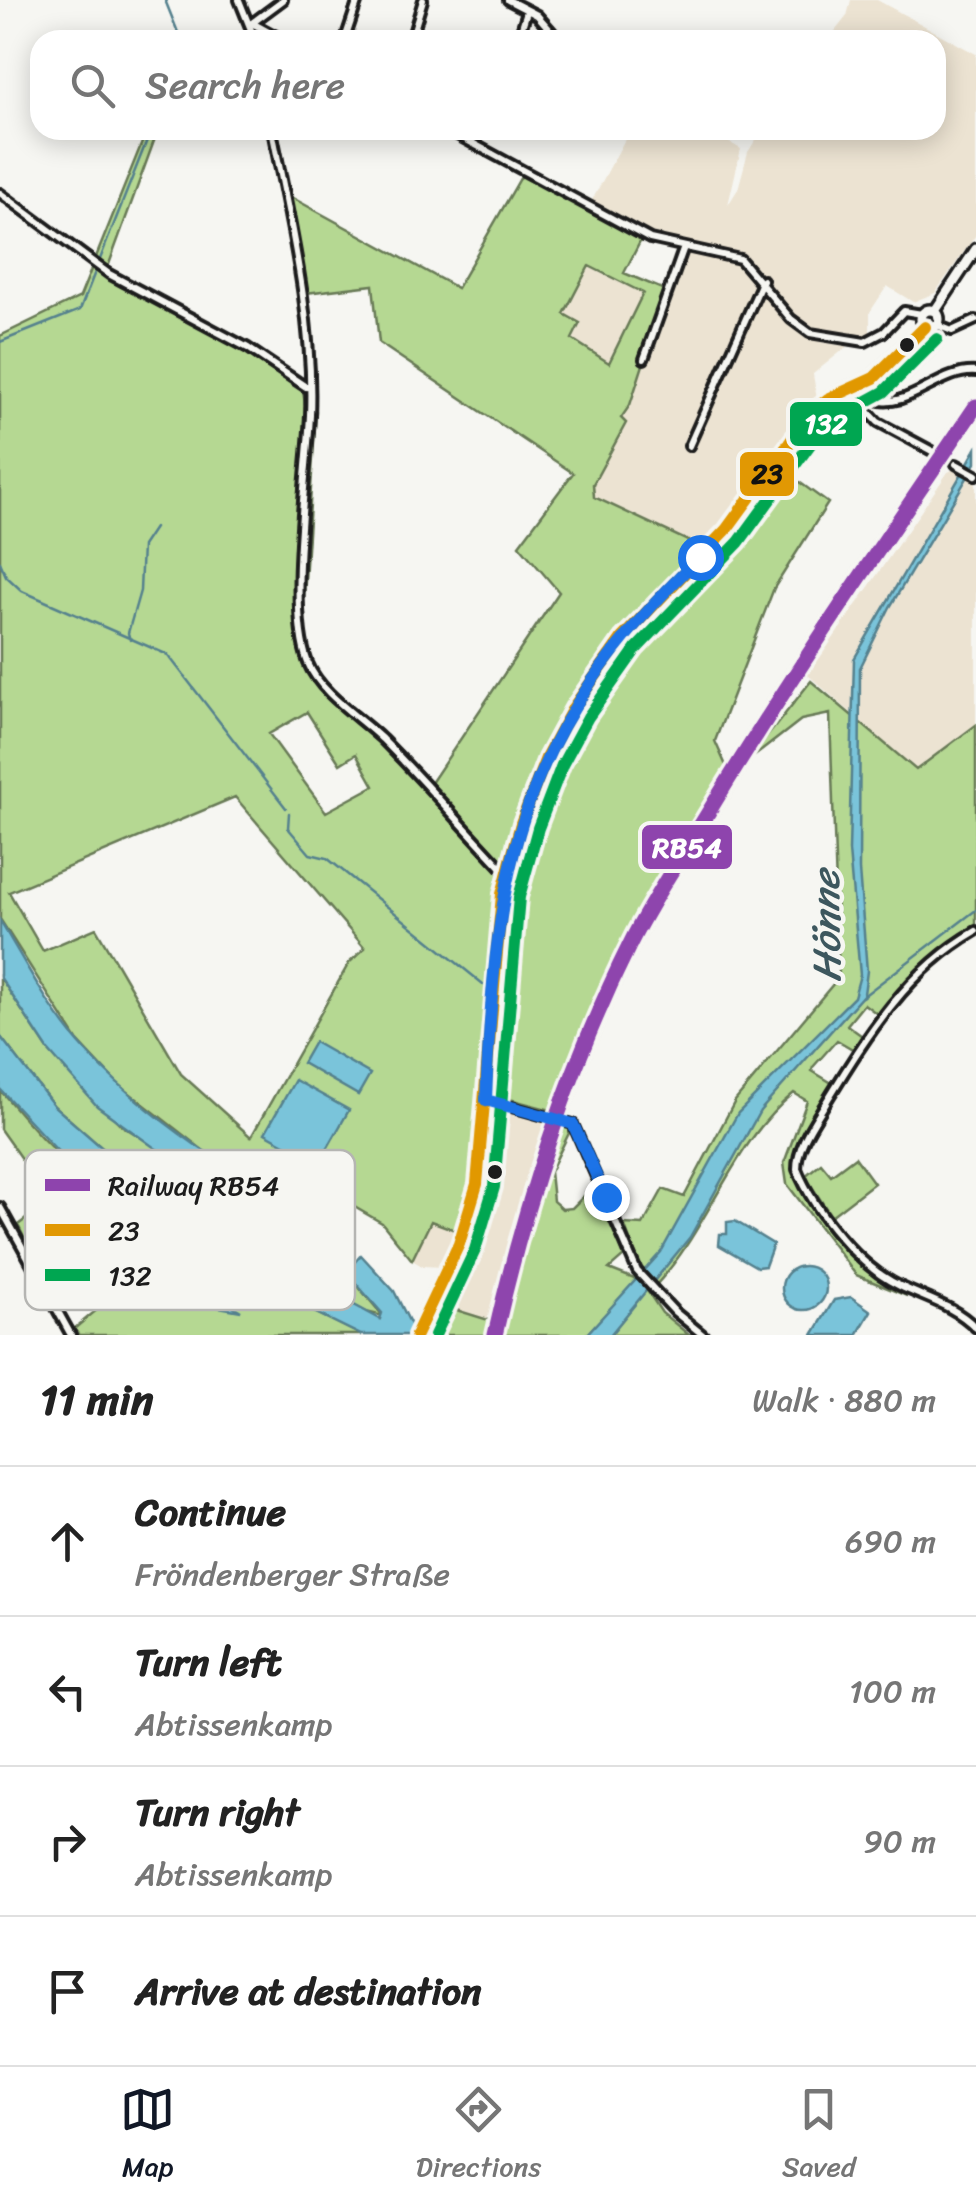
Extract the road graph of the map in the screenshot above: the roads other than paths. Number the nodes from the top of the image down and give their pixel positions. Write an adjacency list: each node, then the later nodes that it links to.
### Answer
1 (240, 0): 7 (street)
2 (284, 0): 7 (street)
3 (358, 0): 10 (street)
4 (423, 0): 11 (street)
5 (508, 0): 6 (street)
6 (527, 11): 12 (street); 13 (street)
7 (252, 23): 8 (street); 9 (street)
8 (253, 30)
9 (265, 30)
10 (348, 30)
11 (414, 30)
12 (521, 30)
13 (550, 30)
14 (274, 140): 26 (street)
15 (467, 140): 17 (street)
16 (0, 193): 26 (street)
17 (684, 246): 19 (street); 24 (street)
18 (976, 249): 20 (main road)
19 (763, 280): 21 (street); 28 (street)
20 (935, 311): 21 (main road); 23 (main road)
21 (922, 314): 23 (main road)
22 (976, 320): 23 (street)
23 (931, 326): 27 (main road)
24 (644, 359)
25 (976, 372): 27 (street)
26 (308, 387): 32 (street)
27 (864, 390): 29 (street); 32 (main road)
28 (690, 446)
29 (934, 452)
30 (959, 466): 31 (street)
31 (975, 474)
32 (506, 872): 34 (main road)
33 (976, 931): 38 (street)
34 (486, 1100): 40 (main road); 41 (street)
35 (0, 1207): 36 (street)
36 (25, 1252)
37 (57, 1310): 39 (street)
38 (976, 1328)
39 (71, 1335)
40 (416, 1335)
41 (703, 1335)

